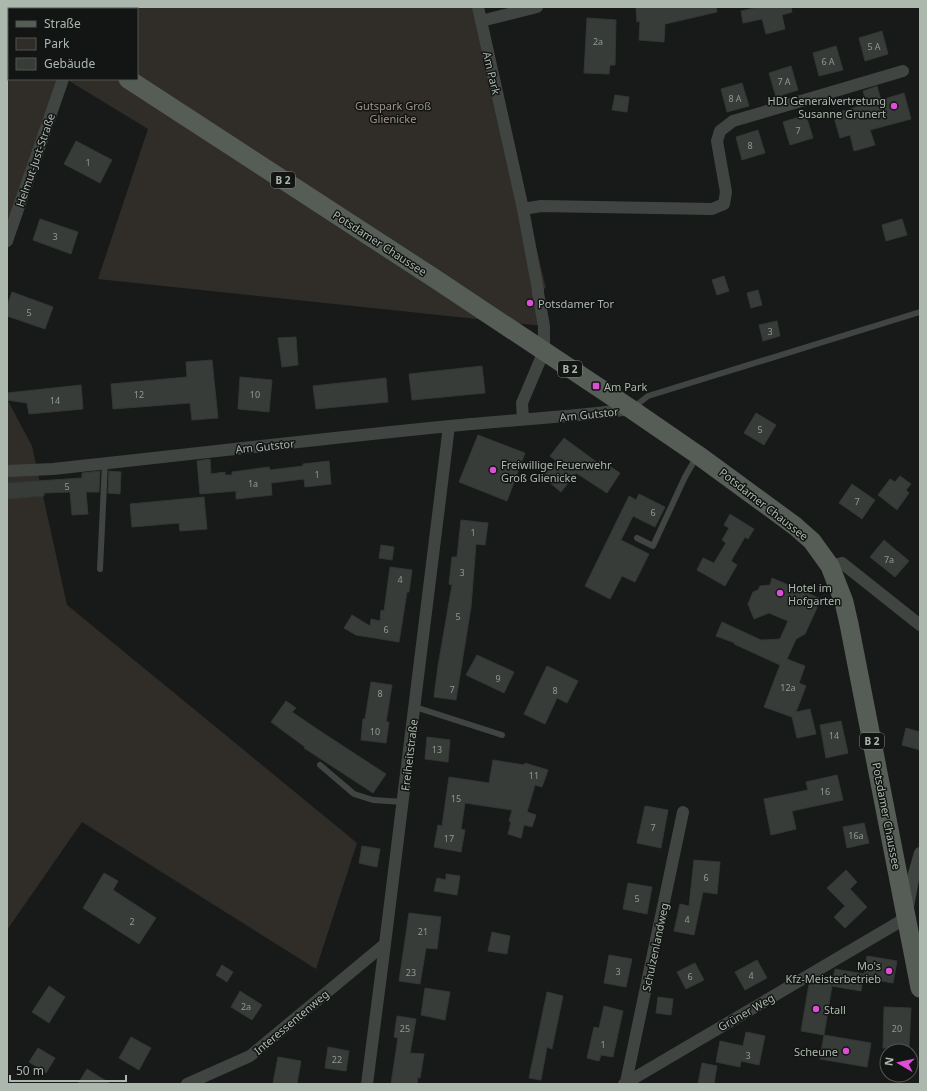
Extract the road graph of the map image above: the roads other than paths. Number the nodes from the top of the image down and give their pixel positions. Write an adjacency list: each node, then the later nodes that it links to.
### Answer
1 (478, 7): 3 (street, Am Park)
2 (537, 7): 3 (street)
3 (480, 21): 7 (street, Am Park)
4 (903, 71): 7 (street)
5 (63, 80): 8 (street, Helmut-Just-Straße)
6 (130, 80): 10 (main road, Potsdamer Chaussee / B 2)
7 (523, 209): 10 (street, Am Park)
8 (7, 241)
9 (920, 312): 11 (lane)
10 (544, 351): 11 (main road, Potsdamer Chaussee / B 2); 12 (street)
11 (631, 409): 12 (street, Am Gutstor); 14 (main road, Potsdamer Chaussee / B 2)
12 (524, 419): 13 (street, Am Gutstor)
13 (449, 426): 15 (street, Am Gutstor); 21 (street, Freiheitstraße)
14 (698, 454): 17 (lane); 18 (main road, Potsdamer Chaussee / B 2)
15 (105, 463): 16 (street, Am Gutstor); 19 (lane)
16 (7, 471)
17 (636, 538)
18 (830, 566): 20 (street); 27 (main road, Potsdamer Chaussee / B 2)
19 (100, 569)
20 (920, 624)
21 (415, 707): 22 (lane); 24 (street, Freiheitstraße)
22 (502, 735)
23 (320, 765): 24 (lane)
24 (403, 802): 28 (street, Freiheitstraße)
25 (683, 812): 31 (street, Schulzenlandweg)
26 (920, 853): 27 (street)
27 (906, 918): 29 (main road, Potsdamer Chaussee / B 2); 31 (street, Grüner Weg)
28 (385, 944): 32 (street, Interessentenweg); 33 (street, Freiheitstraße)
29 (918, 965): 30 (main road, Potsdamer Chaussee / B 2)
30 (920, 988)
31 (625, 1083)
32 (187, 1084)
33 (367, 1084)

